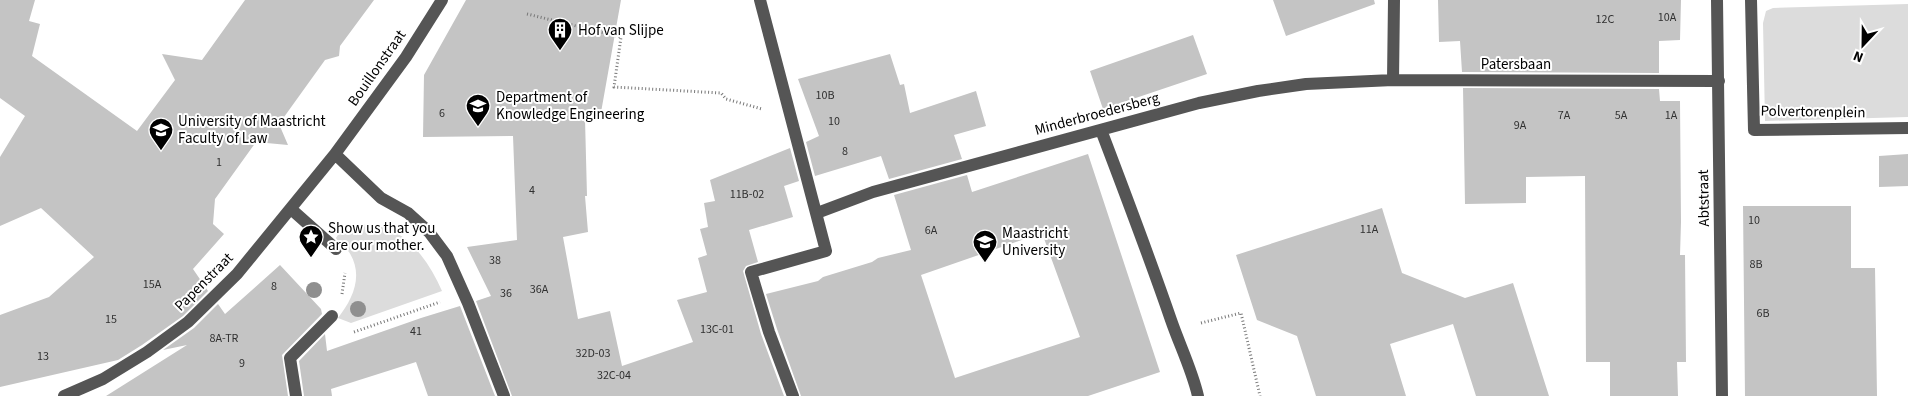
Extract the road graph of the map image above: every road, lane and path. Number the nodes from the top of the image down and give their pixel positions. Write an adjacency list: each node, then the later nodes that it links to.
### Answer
1 (442, 0): 12 (street, Bouillonstraat)
2 (760, 0): 14 (street)
3 (1394, 0): 7 (street)
4 (1718, 0): 8 (street, Abtstraat)
5 (1751, 0): 10 (street, Polvertorenplein)
6 (527, 14): 9 (path)
7 (1393, 80): 8 (street, Patersbaan); 11 (street, Minderbroedersberg)
8 (1719, 81): 26 (street, Abtstraat)
9 (764, 110)
10 (1908, 128)
11 (1101, 130): 14 (street, Minderbroedersberg); 18 (street)
12 (335, 154): 13 (street, Papenstraat); 16 (street)
13 (291, 209): 15 (street); 20 (street, Papenstraat)
14 (817, 213): 23 (street)
15 (336, 249): 17 (path)
16 (464, 294): 19 (path); 22 (street)
17 (332, 316): 21 (street)
18 (1175, 330): 24 (street); 25 (path)
19 (350, 333)
20 (64, 396)
21 (296, 396)
22 (504, 396)
23 (793, 396)
24 (1198, 396)
25 (1260, 396)
26 (1722, 396)

